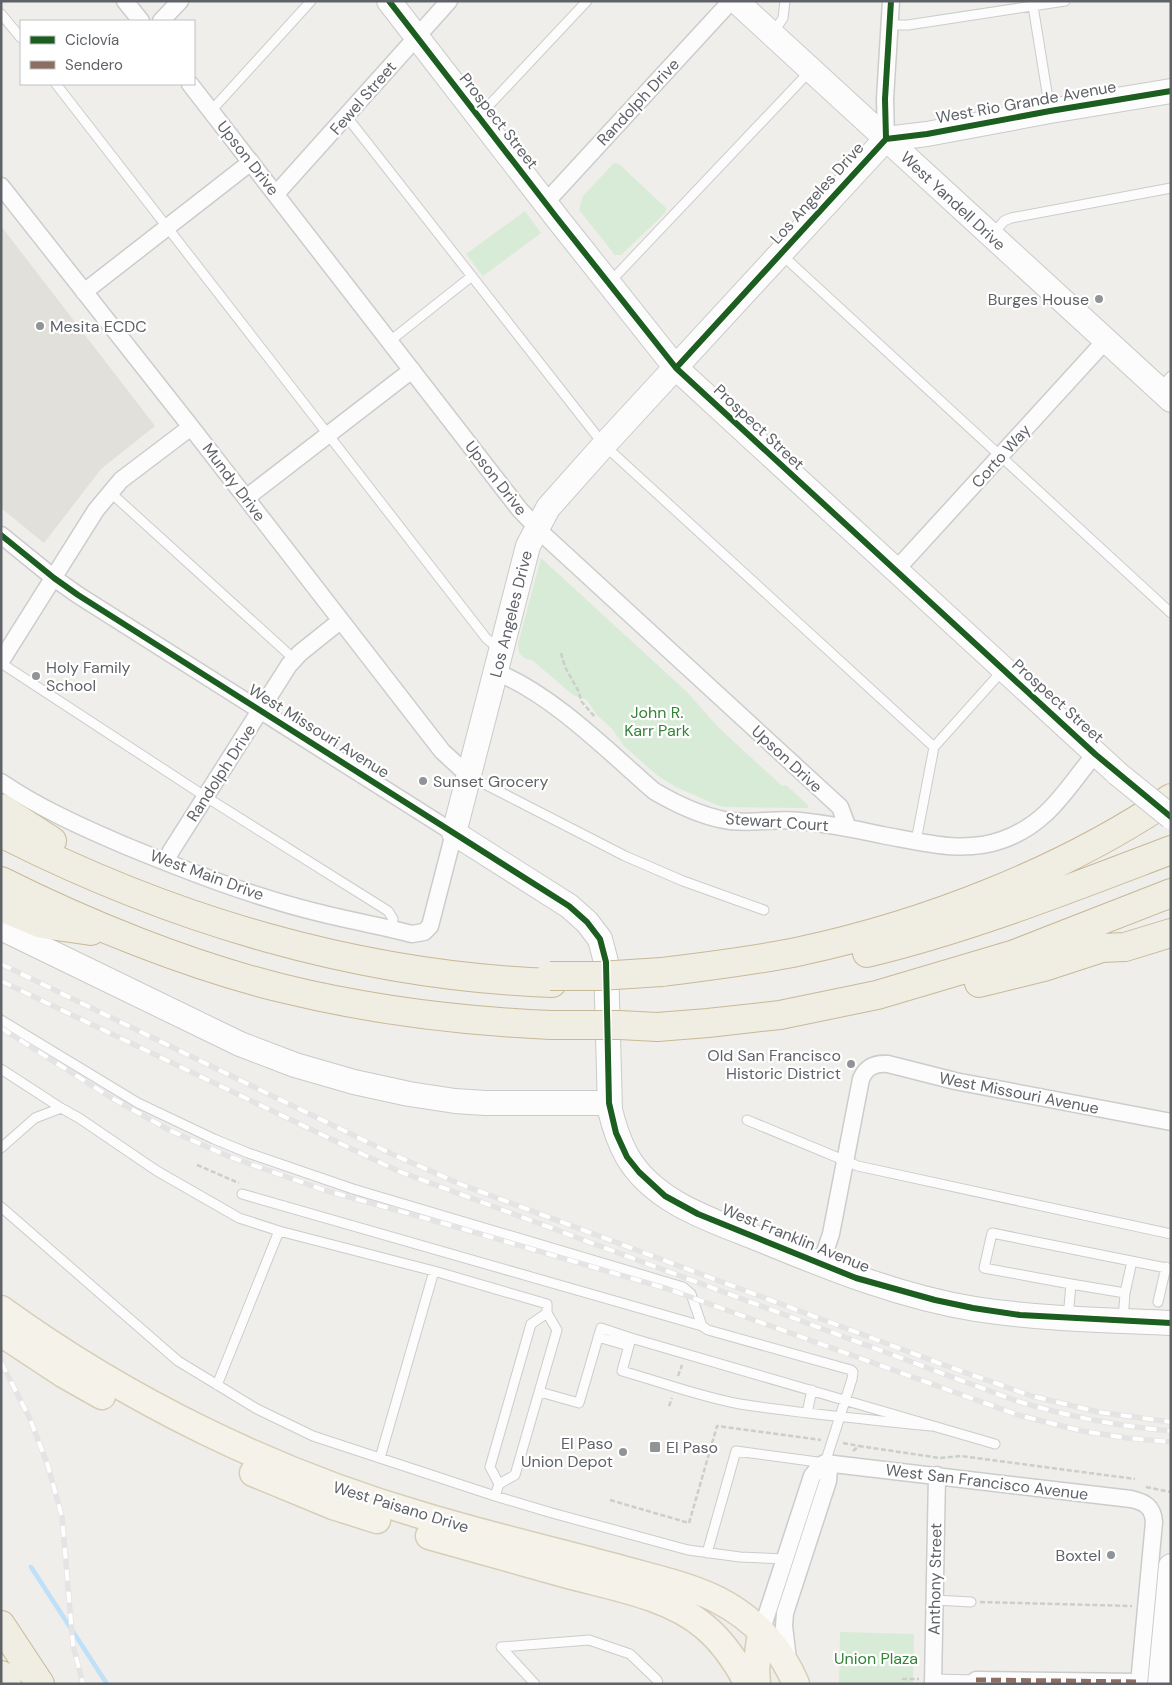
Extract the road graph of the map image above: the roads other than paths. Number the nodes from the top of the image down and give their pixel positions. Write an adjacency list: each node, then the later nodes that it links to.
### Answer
1 (125, 1): 15 (street)
2 (180, 1): 16 (street)
3 (311, 1): 25 (lane)
4 (389, 1): 19 (street, Prospect Street)
5 (449, 1): 19 (street, Fewel Street)
6 (587, 1): 28 (lane)
7 (731, 1): 34 (street, Randolph Drive)
8 (736, 1): 18 (street, West Yandell Drive)
9 (785, 1): 18 (lane)
10 (891, 1): 17 (street, Los Angeles Drive)
11 (1065, 1): 13 (lane)
12 (1017, 5): 13 (lane); 17 (lane)
13 (1033, 6): 26 (lane)
14 (1, 14): 20 (lane)
15 (140, 20)
16 (162, 20)
17 (890, 25): 29 (street, Los Angeles Drive)
18 (772, 34): 21 (street, West Yandell Drive)
19 (417, 36): 27 (street, Fewel Street); 28 (street, Prospect Street)
20 (20, 37)
21 (811, 70): 29 (street, West Yandell Drive); 39 (lane)
22 (57, 85): 35 (lane)
23 (191, 85): 25 (street, Upson Drive)
24 (1171, 91): 26 (street, West Rio Grande Avenue)
25 (211, 111): 30 (street, Upson Drive)
26 (1050, 111): 29 (street, West Rio Grande Avenue)
27 (347, 117): 33 (street, Fewel Street); 38 (lane)
28 (479, 117): 34 (street, Prospect Street)
29 (886, 139): 36 (street, West Yandell Drive); 37 (street, Los Angeles Drive)
30 (251, 162): 33 (street, Upson Drive); 35 (street)
31 (1, 186): 40 (street, Mundy Drive)
32 (1171, 188): 36 (lane)
33 (276, 194): 42 (street, Upson Drive)
34 (546, 202): 39 (street, Prospect Street)
35 (167, 227): 40 (street); 47 (lane)
36 (991, 236): 41 (street, West Yandell Drive)
37 (781, 254): 43 (street, Los Angeles Drive); 49 (lane)
38 (472, 276): 42 (lane); 48 (lane)
39 (609, 284): 43 (street, Prospect Street)
40 (84, 292): 46 (street, Mundy Drive)
41 (1106, 340): 45 (street, West Yandell Drive); 49 (street, Corto Way)
42 (390, 341): 44 (street, Upson Drive)
43 (676, 368): 48 (street, Los Angeles Drive); 54 (street, Prospect Street)
44 (412, 370): 47 (street); 52 (street, Upson Drive)
45 (1167, 388)
46 (191, 427): 50 (street); 51 (street, Mundy Drive)
47 (329, 434): 51 (street); 59 (lane)
48 (604, 445): 52 (street, Los Angeles Drive); 63 (lane)
49 (1001, 456): 54 (street, Corto Way); 56 (lane)
50 (110, 492): 55 (street); 58 (lane)
51 (246, 498): 57 (street, Mundy Drive)
52 (537, 528): 59 (street, Los Angeles Drive); 71 (street, Upson Drive)
53 (1, 535): 55 (street, West Missouri Avenue)
54 (895, 571): 61 (street, Prospect Street)
55 (54, 578): 60 (street); 62 (street, West Missouri Avenue)
56 (1171, 613)
57 (340, 621): 58 (street, Randolph Drive); 65 (street, Mundy Drive)
58 (294, 659): 62 (street, Randolph Drive)
59 (499, 661): 65 (street, Los Angeles Drive); 71 (street, Stewart Court)
60 (1, 662): 67 (lane)
61 (1003, 669): 63 (lane); 64 (street, Prospect Street)
62 (261, 711): 67 (street, Randolph Drive); 73 (street, West Missouri Avenue)
63 (934, 748): 74 (lane)
64 (1095, 754): 70 (street, Prospect Street, bridge); 74 (street, Stewart Court)
65 (469, 776): 73 (street, Los Angeles Drive); 81 (lane)
66 (1, 782): 76 (street, West Main Drive)
67 (206, 796): 76 (street, Randolph Drive); 83 (lane)
68 (1171, 798): 88 (highway)
69 (1, 808): 79 (highway)
70 (1171, 817)
71 (848, 828): 74 (street, Stewart Court)
72 (1, 833): 79 (highway)
73 (454, 833): 84 (street, Los Angeles Drive); 87 (street, West Missouri Avenue)
74 (916, 841)
75 (1171, 850): 88 (highway)
76 (166, 862): 83 (street, West Main Drive)
77 (1, 881): 86 (highway)
78 (1171, 893): 89 (highway)
79 (136, 894): 88 (highway)
80 (1, 907): 86 (highway)
81 (764, 910)
82 (1, 928): 92 (street)
83 (392, 929): 84 (street, West Main Drive)
84 (424, 932)
85 (1171, 933): 89 (highway)
86 (122, 935): 89 (highway, bridge)
87 (606, 962): 92 (street, West Franklin Avenue)
88 (662, 977)
89 (877, 995)
90 (1, 1020): 114 (lane)
91 (1, 1069): 93 (lane)
92 (609, 1103): 103 (street, West Franklin Avenue)
93 (61, 1108): 96 (lane); 100 (lane)
94 (747, 1120): 97 (lane)
95 (1171, 1122): 97 (street, West Missouri Avenue)
96 (1, 1148)
97 (846, 1161): 101 (lane); 103 (street)
98 (242, 1194): 114 (lane)
99 (1, 1207): 117 (lane)
100 (279, 1232): 105 (lane); 117 (lane)
101 (1171, 1234)
102 (1132, 1261): 104 (lane); 106 (lane); 107 (lane)
103 (821, 1264): 111 (street, West Franklin Avenue)
104 (1168, 1268): 108 (lane)
105 (434, 1270): 110 (lane); 125 (lane)
106 (1071, 1284): 107 (lane); 111 (lane)
107 (1125, 1293): 112 (lane)
108 (1158, 1302)
109 (1, 1309): 130 (main road, West Paisano Drive)
110 (547, 1313): 119 (lane); 128 (lane)
111 (1068, 1319): 112 (street, West Franklin Avenue)
112 (1123, 1321): 113 (street, West Franklin Avenue)
113 (1171, 1323)
114 (702, 1326): 120 (lane)
115 (1, 1333): 130 (main road, West Paisano Drive)
116 (630, 1342): 118 (lane); 119 (lane); 121 (lane)
117 (217, 1384): 125 (lane)
118 (812, 1390): 120 (lane); 121 (lane)
119 (540, 1392): 128 (lane)
120 (844, 1401): 122 (lane); 123 (lane)
121 (807, 1413): 122 (lane)
122 (839, 1416): 123 (lane); 126 (lane)
123 (931, 1426): 124 (lane)
124 (995, 1444)
125 (380, 1458): 129 (lane)
126 (825, 1463): 127 (street, West San Francisco Avenue); 131 (lane); 132 (street); 139 (street)
127 (937, 1475): 134 (street, Anthony Street); 142 (street, West San Francisco Avenue)
128 (500, 1484): 129 (lane)
129 (495, 1496): 131 (lane)
130 (465, 1537): 137 (main road, West Paisano Drive); 147 (main road, West Paisano Drive)
131 (707, 1553): 132 (lane)
132 (785, 1558): 137 (street)
133 (1171, 1566): 142 (street)
134 (935, 1600): 135 (lane); 141 (street, Anthony Street)
135 (971, 1602)
136 (1, 1625): 144 (highway)
137 (761, 1632): 139 (main road, West Paisano Drive); 148 (main road)
138 (1, 1675): 143 (highway)
139 (793, 1677)
140 (976, 1680): 141 (lane); 142 (street)
141 (933, 1682)
142 (1146, 1683)
143 (7, 1684)
144 (40, 1684)
145 (535, 1684): 146 (lane)
146 (658, 1684)
147 (748, 1684)
148 (757, 1684)

